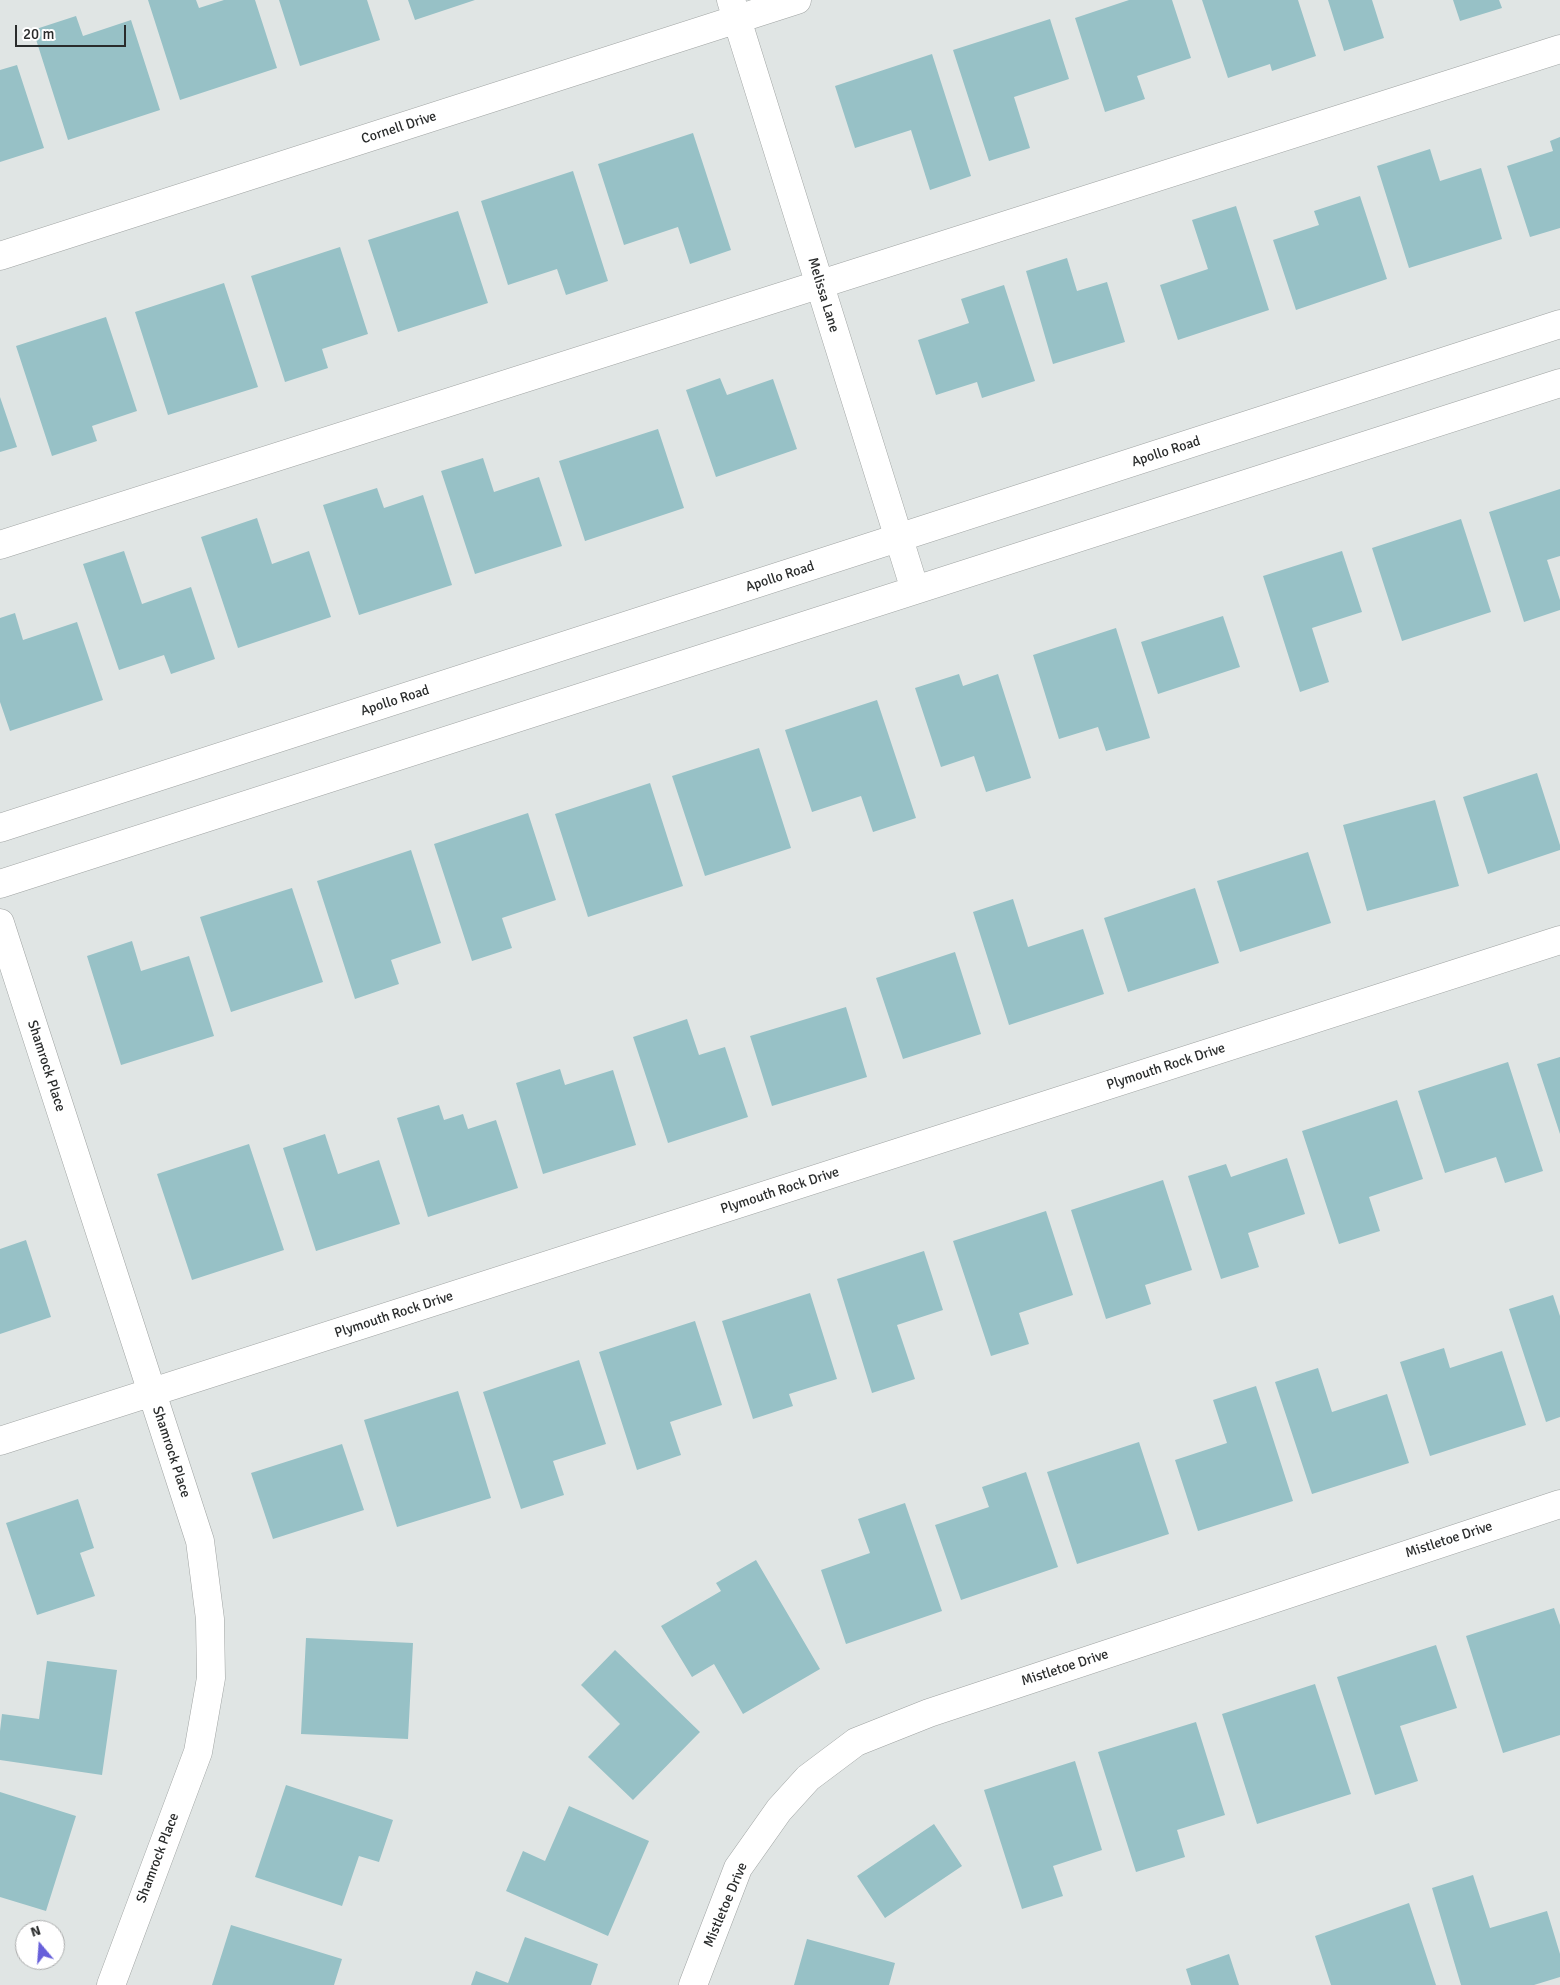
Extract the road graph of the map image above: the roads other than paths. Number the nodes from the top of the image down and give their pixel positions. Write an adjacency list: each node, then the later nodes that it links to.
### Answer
1 (798, 0): 2 (street, Cornell Drive)
2 (734, 9): 4 (street, Cornell Drive); 5 (street, Melissa Lane)
3 (1560, 49): 5 (street)
4 (0, 256)
5 (820, 285): 8 (street, Melissa Lane); 9 (street)
6 (1560, 324): 8 (street, Apollo Road)
7 (1560, 383): 10 (street)
8 (898, 539): 10 (street, Melissa Lane); 11 (street, Apollo Road)
9 (0, 545)
10 (916, 590): 12 (street)
11 (0, 828)
12 (0, 884)
13 (0, 923): 15 (street, Shamrock Place)
14 (1560, 940): 15 (street, Plymouth Rock Drive)
15 (151, 1393): 16 (street, Plymouth Rock Drive); 18 (street, Shamrock Place)
16 (0, 1441)
17 (1560, 1504): 19 (street, Mistletoe Drive)
18 (111, 1985)
19 (693, 1985)

